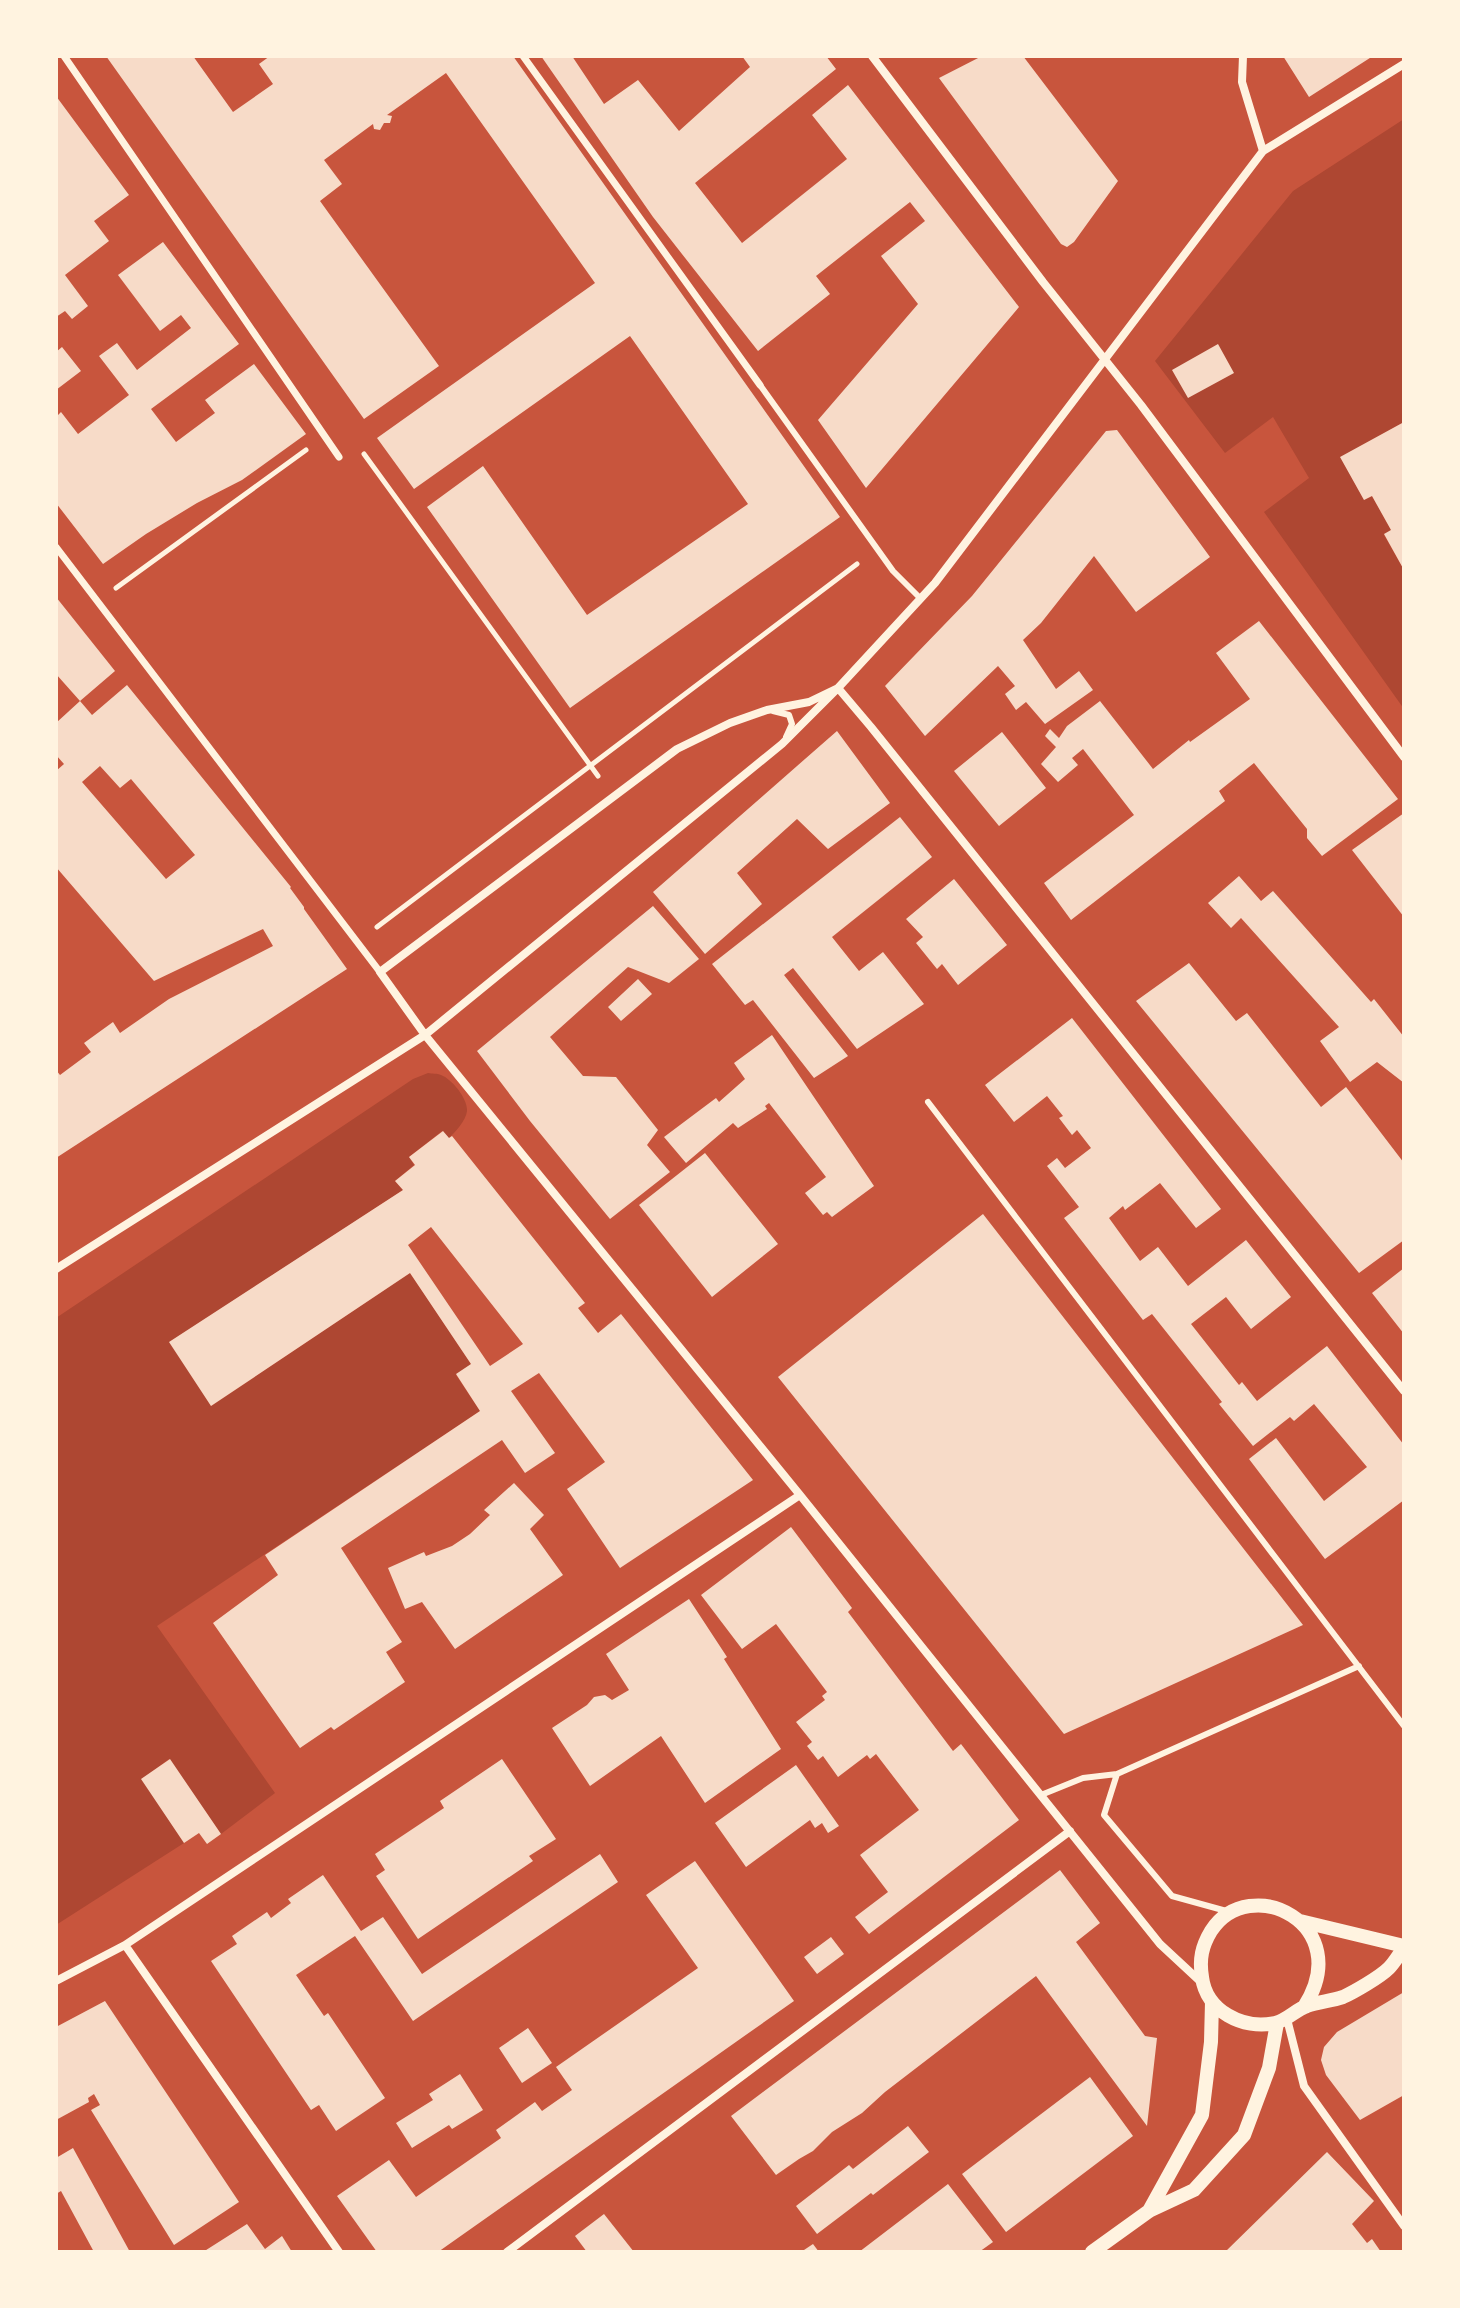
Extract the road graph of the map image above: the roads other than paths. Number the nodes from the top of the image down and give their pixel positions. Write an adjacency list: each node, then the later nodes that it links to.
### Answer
1 (64, 56): 9 (street)
2 (523, 56): 8 (street)
3 (872, 56): 7 (street)
4 (1243, 56): 6 (street)
5 (1404, 64): 6 (street)
6 (1263, 151): 7 (street)
7 (1106, 360): 11 (street); 15 (street)
8 (760, 385): 11 (lane)
9 (339, 457)
10 (56, 547): 16 (street)
11 (921, 599): 12 (street)
12 (838, 688): 13 (street); 14 (street); 20 (street)
13 (767, 710): 14 (lane); 16 (street)
14 (782, 744): 17 (street)
15 (1404, 757)
16 (380, 972): 17 (street)
17 (425, 1035): 19 (street); 21 (street)
18 (928, 1102): 22 (lane)
19 (56, 1269)
20 (1404, 1391)
21 (800, 1495): 25 (street); 29 (street)
22 (1359, 1666): 23 (lane); 24 (lane)
23 (1404, 1726)
24 (1117, 1774): 25 (lane); 27 (lane)
25 (1041, 1795): 26 (street)
26 (1070, 1831): 32 (street); 39 (street)
27 (1231, 1912): 28 (street); 32 (street)
28 (1300, 1921): 30 (street); 34 (street)
29 (125, 1945): 31 (street); 38 (street)
30 (1404, 1947): 34 (street)
31 (56, 1981)
32 (1203, 1984): 33 (street)
33 (1212, 2002): 35 (street); 36 (street)
34 (1304, 2007): 35 (street)
35 (1282, 2021): 36 (street); 37 (street)
36 (1149, 2211): 40 (street)
37 (1404, 2226)
38 (339, 2252)
39 (507, 2252)
40 (1092, 2252)

